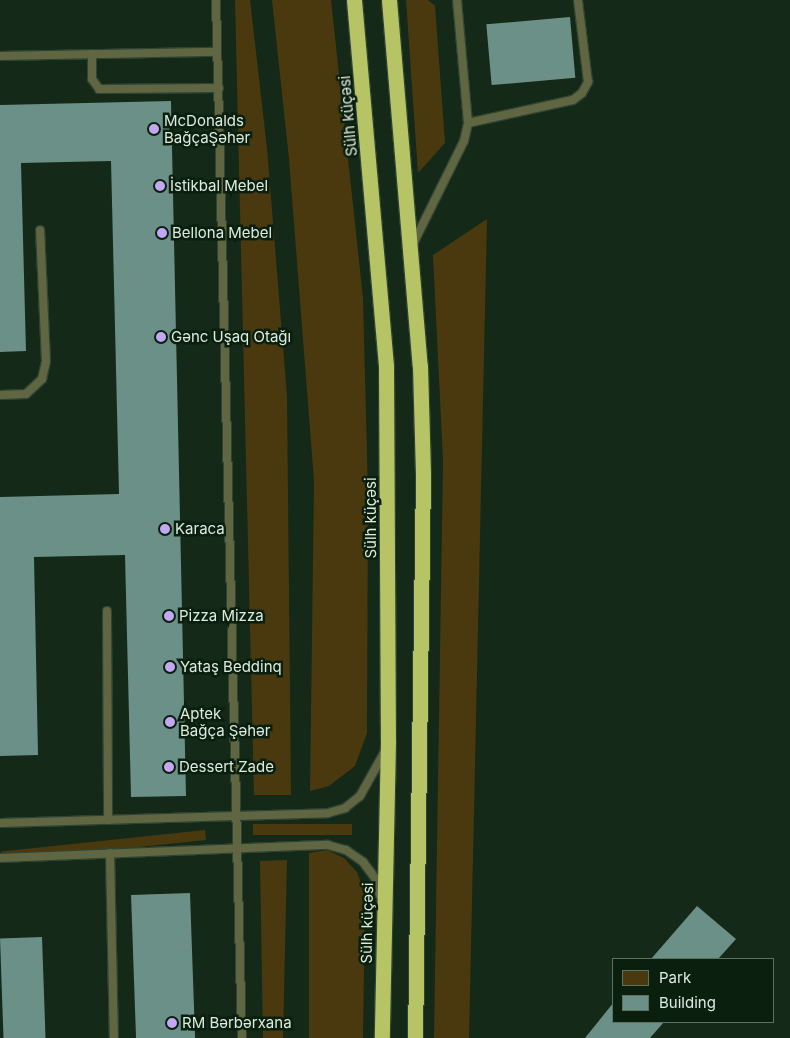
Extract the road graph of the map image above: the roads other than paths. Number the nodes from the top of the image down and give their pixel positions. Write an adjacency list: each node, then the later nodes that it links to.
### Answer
1 (216, 0): 6 (lane)
2 (354, 0): 15 (highway, Sülh küçəsi)
3 (389, 0): 12 (highway)
4 (457, 0): 10 (lane)
5 (580, 1): 10 (lane)
6 (217, 52): 7 (lane); 9 (lane)
7 (92, 54): 8 (lane); 9 (lane)
8 (0, 56)
9 (218, 88): 16 (lane)
10 (468, 123): 12 (lane)
11 (40, 230): 13 (lane)
12 (411, 248): 26 (highway)
13 (0, 395)
14 (106, 611): 17 (lane)
15 (388, 742): 16 (lane); 22 (highway, Sülh küçəsi)
16 (237, 816): 17 (lane); 19 (lane)
17 (108, 820): 18 (lane)
18 (0, 823)
19 (237, 848): 20 (lane); 22 (lane); 24 (lane)
20 (110, 853): 21 (lane); 23 (lane)
21 (0, 858)
22 (385, 913): 25 (highway, Sülh küçəsi)
23 (114, 1038)
24 (242, 1038)
25 (382, 1038)
26 (415, 1038)

